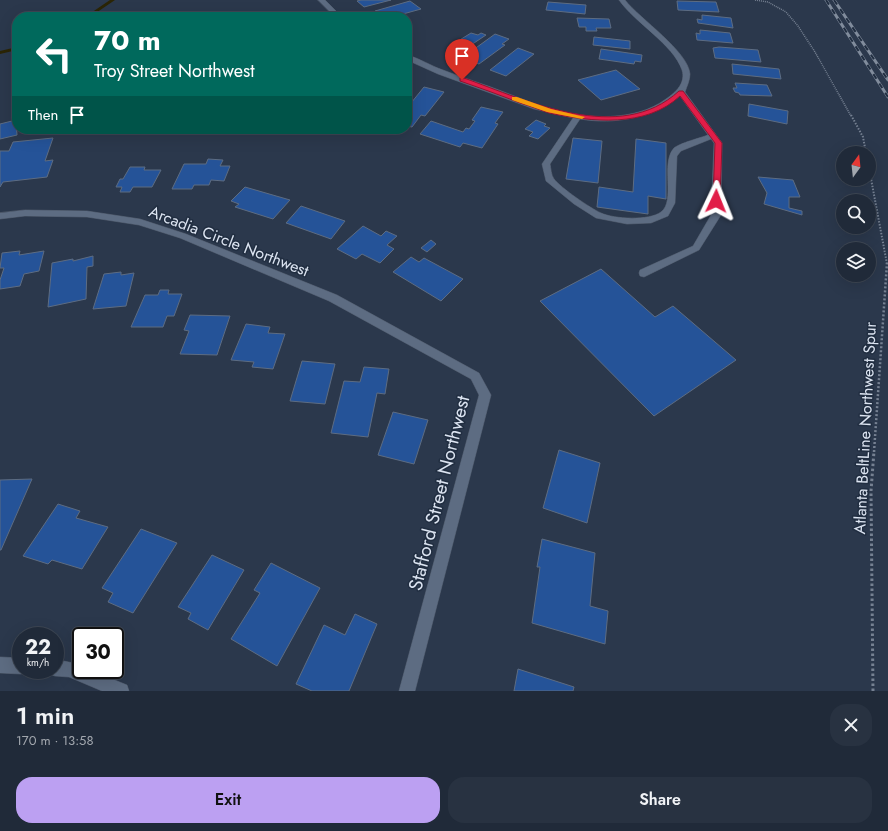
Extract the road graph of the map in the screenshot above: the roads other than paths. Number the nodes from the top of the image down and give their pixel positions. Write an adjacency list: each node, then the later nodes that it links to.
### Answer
1 (321, 0): 3 (street)
2 (622, 0): 5 (street)
3 (334, 12)
4 (412, 59): 6 (street)
5 (681, 92): 6 (street); 7 (street)
6 (578, 116): 7 (street)
7 (713, 136): 9 (street)
8 (0, 216): 10 (street, Arcadia Circle Northwest)
9 (644, 273)
10 (411, 341): 15 (street, Stafford Street Northwest)
11 (0, 665): 12 (street)
12 (12, 666)
13 (64, 668): 14 (street)
14 (121, 691)
15 (407, 691)

